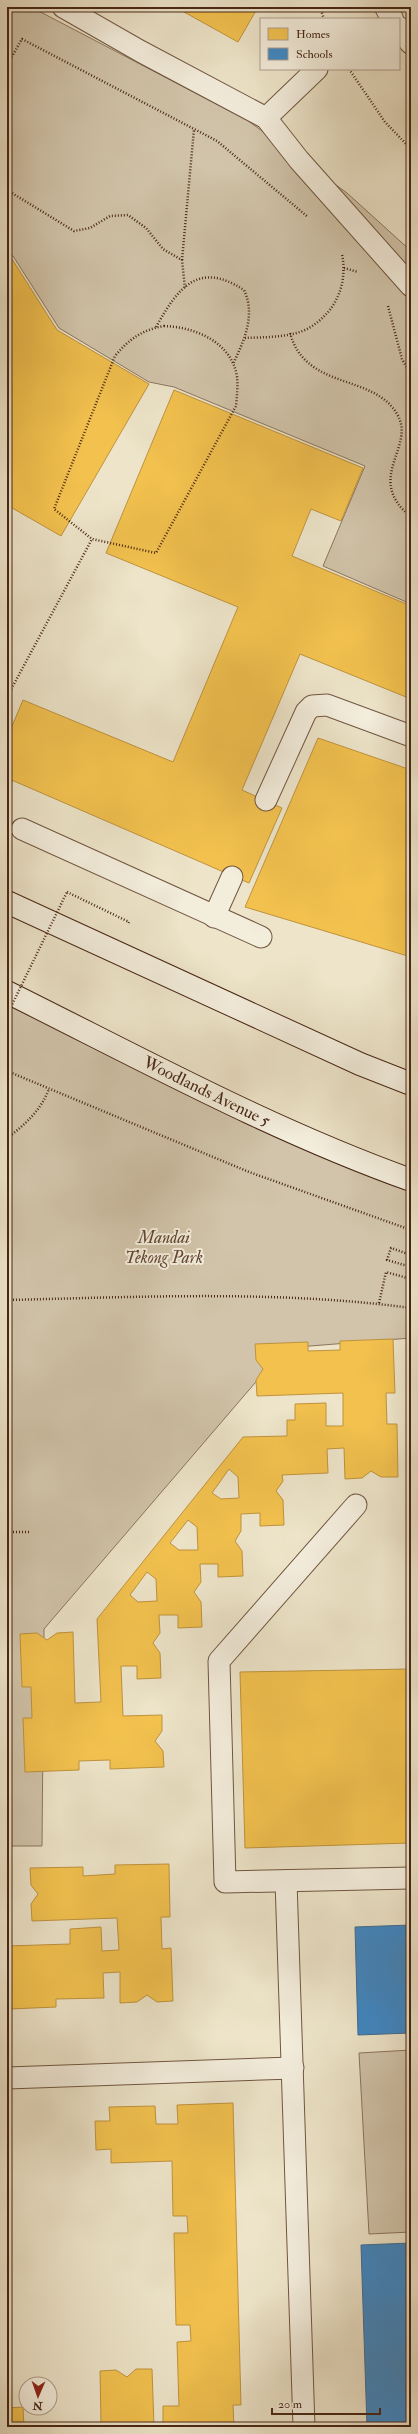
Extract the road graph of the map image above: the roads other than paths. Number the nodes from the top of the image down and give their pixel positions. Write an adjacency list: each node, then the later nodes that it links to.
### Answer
1 (63, 7): 5 (lane)
2 (400, 28): 3 (main road)
3 (411, 43)
4 (316, 70): 5 (lane)
5 (266, 118): 6 (lane)
6 (411, 286)
7 (411, 736): 8 (lane)
8 (266, 800)
9 (22, 829): 12 (lane)
10 (232, 877): 12 (lane)
11 (7, 902): 15 (main road)
12 (214, 917): 13 (lane)
13 (261, 937)
14 (7, 992): 16 (main road, Woodlands Avenue 5)
15 (411, 1084)
16 (411, 1180)
17 (356, 1505): 19 (lane)
18 (411, 1878): 19 (lane)
19 (286, 1881): 20 (lane)
20 (293, 2068): 21 (lane); 22 (lane)
21 (7, 2078)
22 (304, 2427)

